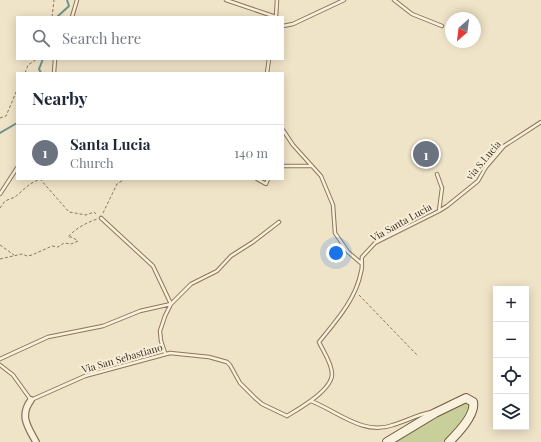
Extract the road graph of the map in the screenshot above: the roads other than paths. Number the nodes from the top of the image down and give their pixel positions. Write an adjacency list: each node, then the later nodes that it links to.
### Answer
1 (77, 0): 6 (lane)
2 (226, 0): 7 (lane)
3 (277, 0): 8 (lane)
4 (344, 0): 9 (lane)
5 (394, 0): 10 (lane)
6 (72, 16)
7 (273, 16)
8 (276, 16)
9 (284, 26)
10 (442, 26)
11 (55, 60): 13 (lane)
12 (269, 60): 14 (lane)
13 (54, 72)
14 (267, 72)
15 (541, 122): 24 (lane, via S.Lucia)
16 (284, 132): 18 (lane)
17 (284, 166): 18 (lane)
18 (312, 166): 27 (lane)
19 (16, 170): 23 (lane)
20 (437, 174): 24 (lane, Via Santa Lucia)
21 (259, 180): 22 (lane)
22 (268, 180)
23 (0, 194)
24 (439, 211): 27 (lane, Via Santa Lucia)
25 (101, 218): 28 (lane)
26 (279, 222): 28 (lane)
27 (361, 263): 33 (lane, Via Santa Lucia)
28 (171, 304): 29 (lane); 30 (lane)
29 (165, 353): 32 (lane, Via San Sebastiano); 33 (lane, Via San Sebastiano)
30 (0, 359)
31 (0, 365): 32 (lane)
32 (31, 400): 35 (street)
33 (310, 400): 34 (lane)
34 (447, 408): 36 (main road); 37 (main road)
35 (36, 442)
36 (387, 442)
37 (449, 442)

